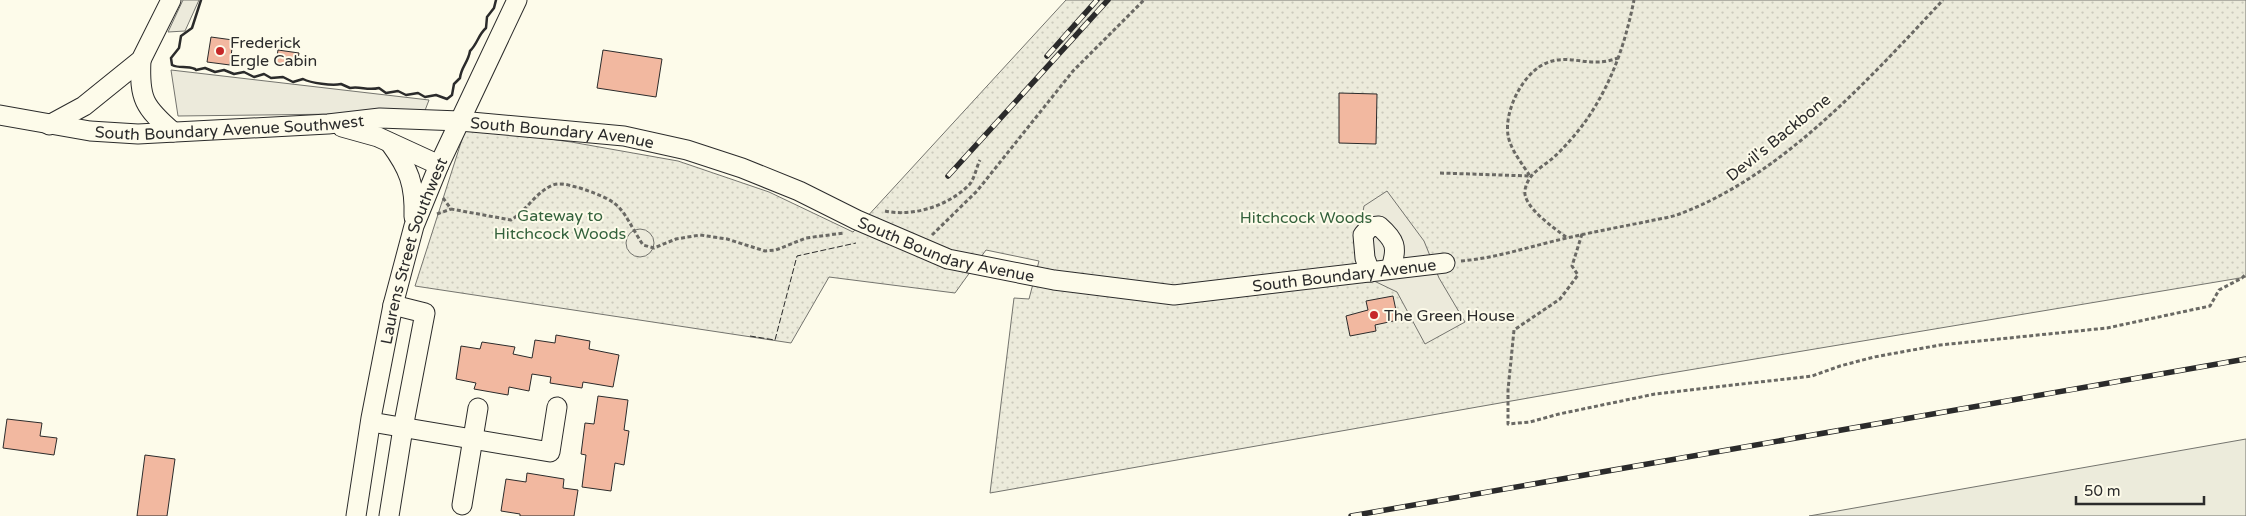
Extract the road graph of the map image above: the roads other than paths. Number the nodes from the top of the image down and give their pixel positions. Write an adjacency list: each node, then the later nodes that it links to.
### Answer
1 (171, 0): 3 (street)
2 (518, 0): 5 (street, Laurens Street Southwest)
3 (141, 60): 7 (street); 8 (street)
4 (0, 115): 7 (street, South Boundary Avenue Southwest)
5 (460, 121): 6 (street, South Boundary Avenue Southwest); 10 (street, Laurens Street Southwest); 14 (street, South Boundary Avenue)
6 (328, 124): 8 (street, South Boundary Avenue Southwest); 9 (street)
7 (49, 125): 8 (street, South Boundary Avenue Southwest)
8 (173, 132)
9 (390, 143): 10 (street); 11 (street)
10 (439, 165): 11 (street, Laurens Street Southwest)
11 (414, 226): 15 (street, Laurens Street Southwest)
12 (1446, 263): 13 (street, South Boundary Avenue)
13 (1391, 268): 14 (street, South Boundary Avenue); 14 (street)
14 (1370, 272)
15 (394, 306): 18 (street, Laurens Street Southwest); 19 (street)
16 (557, 407): 20 (street)
17 (478, 408): 20 (street)
18 (371, 422): 19 (street); 22 (street, Laurens Street Southwest)
19 (403, 428): 20 (street); 23 (street)
20 (472, 440): 21 (street)
21 (462, 505)
22 (356, 516)
23 (389, 516)

